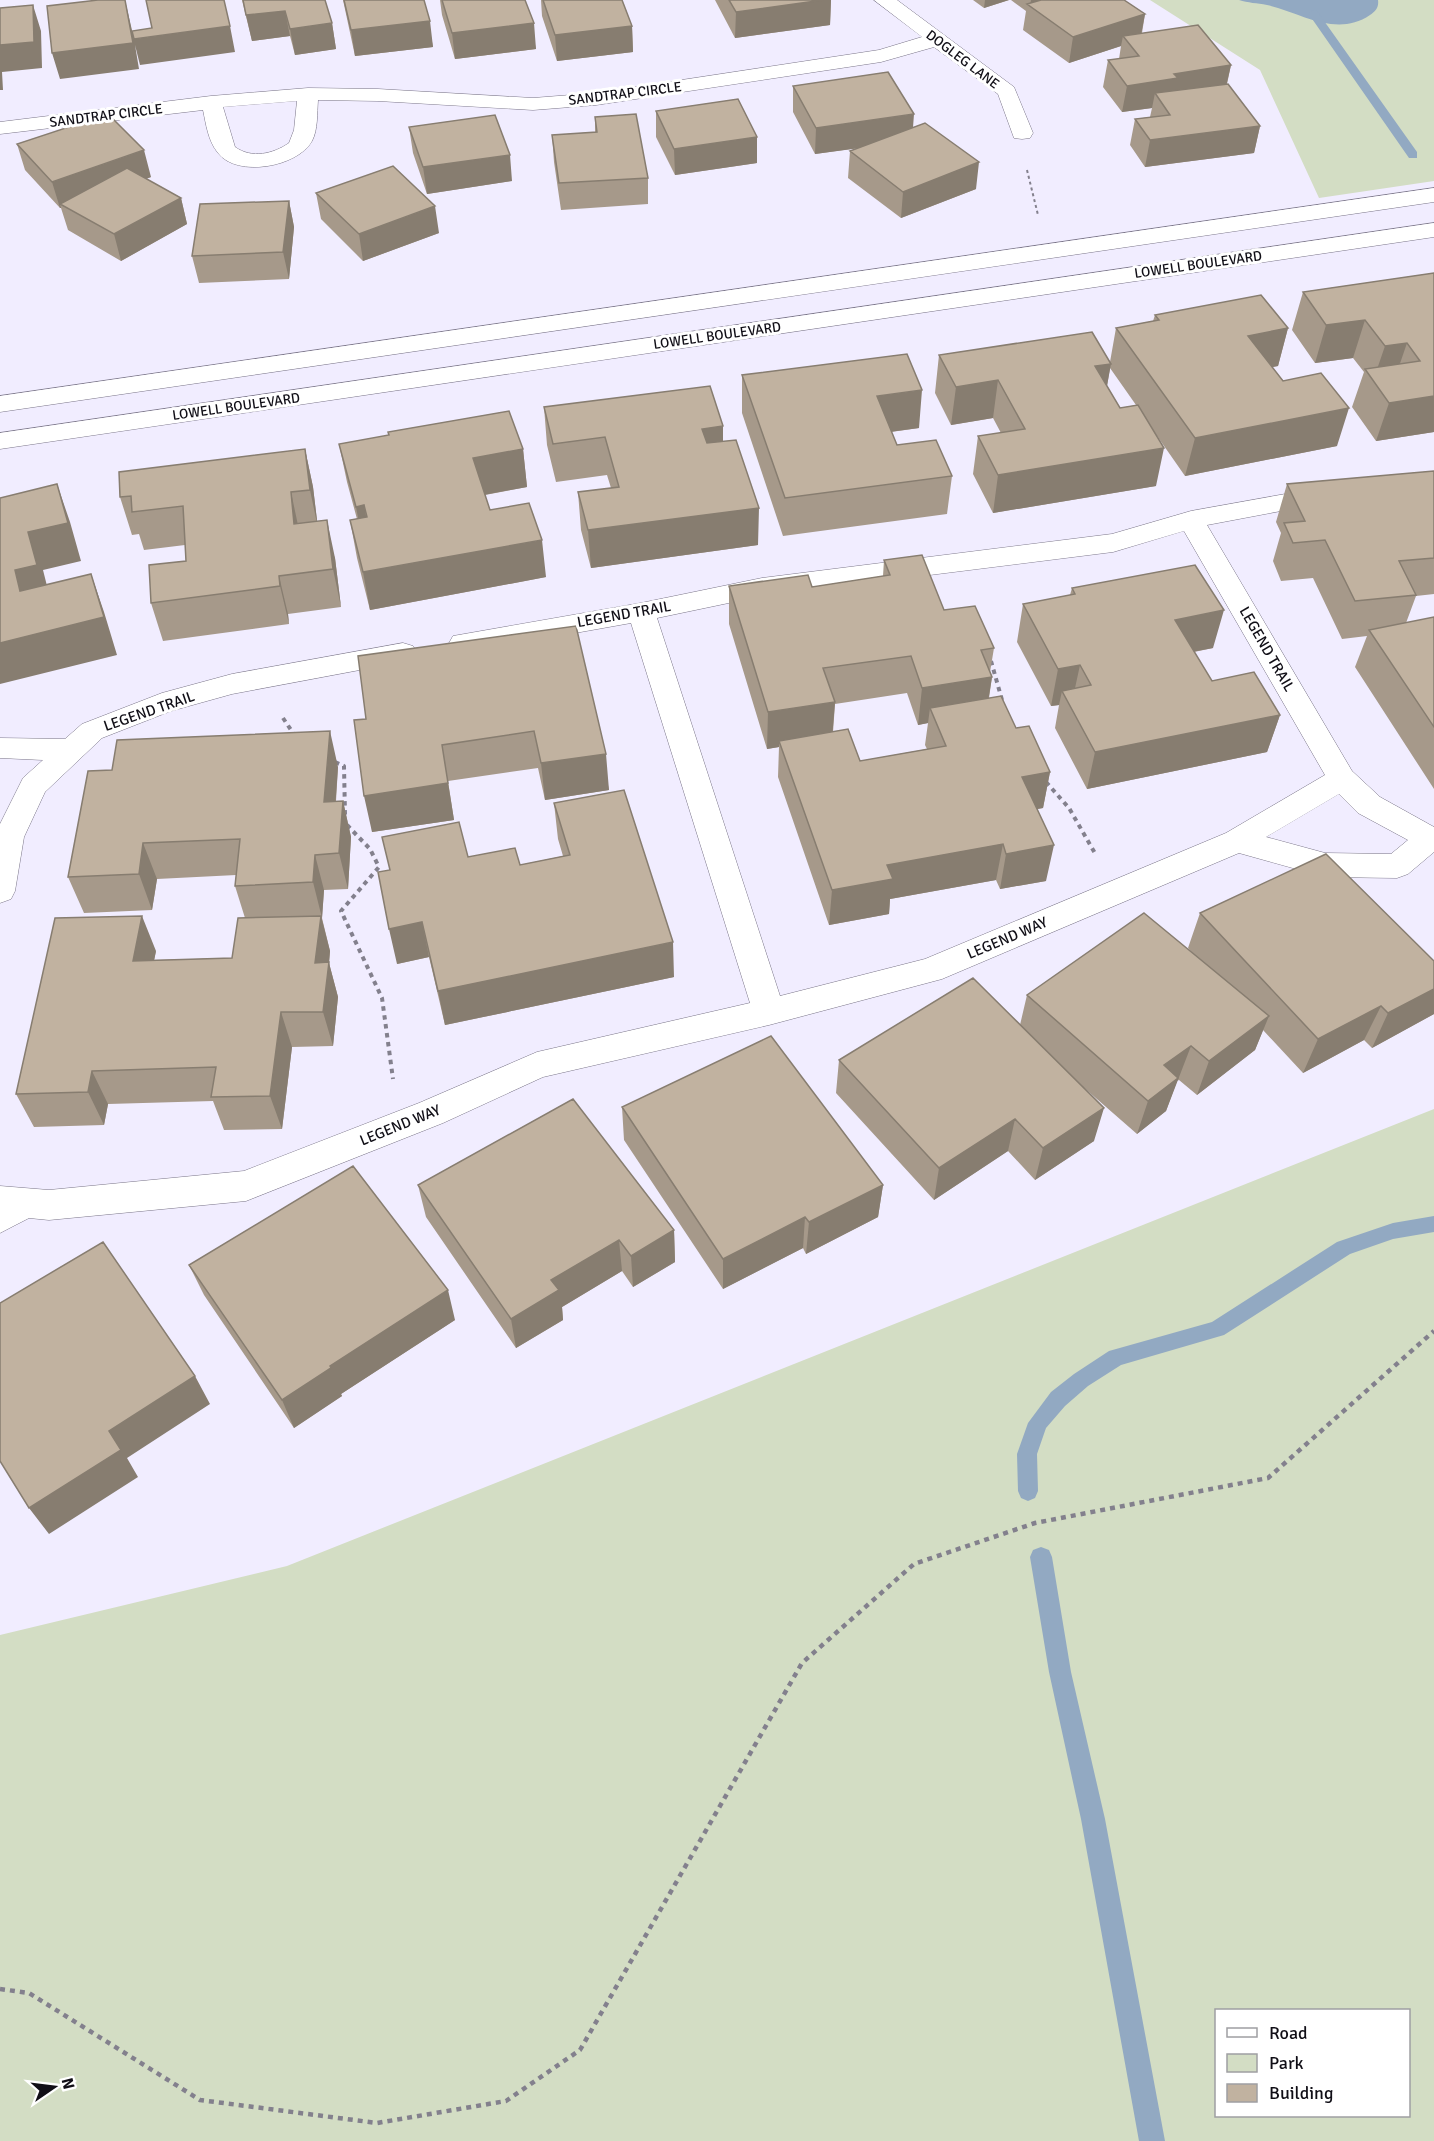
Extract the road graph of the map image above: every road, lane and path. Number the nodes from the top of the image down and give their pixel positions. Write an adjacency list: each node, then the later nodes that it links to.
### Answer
1 (884, 0): 2 (street, DOGLEG LANE)
2 (938, 39): 3 (street, SANDTRAP CIRCLE); 6 (street, DOGLEG LANE)
3 (308, 94): 4 (street, SANDTRAP CIRCLE); 4 (street)
4 (211, 102): 5 (street, SANDTRAP CIRCLE)
5 (0, 128)
6 (1022, 133): 8 (path)
7 (1434, 195): 10 (street)
8 (1041, 224)
9 (1434, 230): 11 (street, LOWELL BOULEVARD)
10 (0, 404)
11 (0, 441)
12 (1349, 490): 13 (street, LEGEND TRAIL)
13 (1191, 520): 14 (street, LEGEND TRAIL); 23 (street, LEGEND TRAIL)
14 (642, 612): 16 (street, LEGEND TRAIL); 29 (street)
15 (989, 655): 17 (path)
16 (257, 680): 18 (path); 20 (street, LEGEND TRAIL)
17 (1006, 710)
18 (297, 739)
19 (0, 748): 20 (street)
20 (69, 750): 24 (street, LEGEND TRAIL)
21 (334, 762): 30 (path)
22 (1040, 776): 28 (path)
23 (1342, 779): 25 (street); 26 (street, LEGEND WAY)
24 (4, 833): 27 (street)
25 (1432, 839): 26 (street)
26 (1237, 841): 28 (street, LEGEND WAY)
27 (0, 891)
28 (1117, 891): 29 (street, LEGEND WAY)
29 (769, 1012): 30 (street, LEGEND WAY)
30 (400, 1125): 31 (street, LEGEND WAY)
31 (8, 1207)
32 (1434, 1331): 33 (path)
33 (0, 1989)

